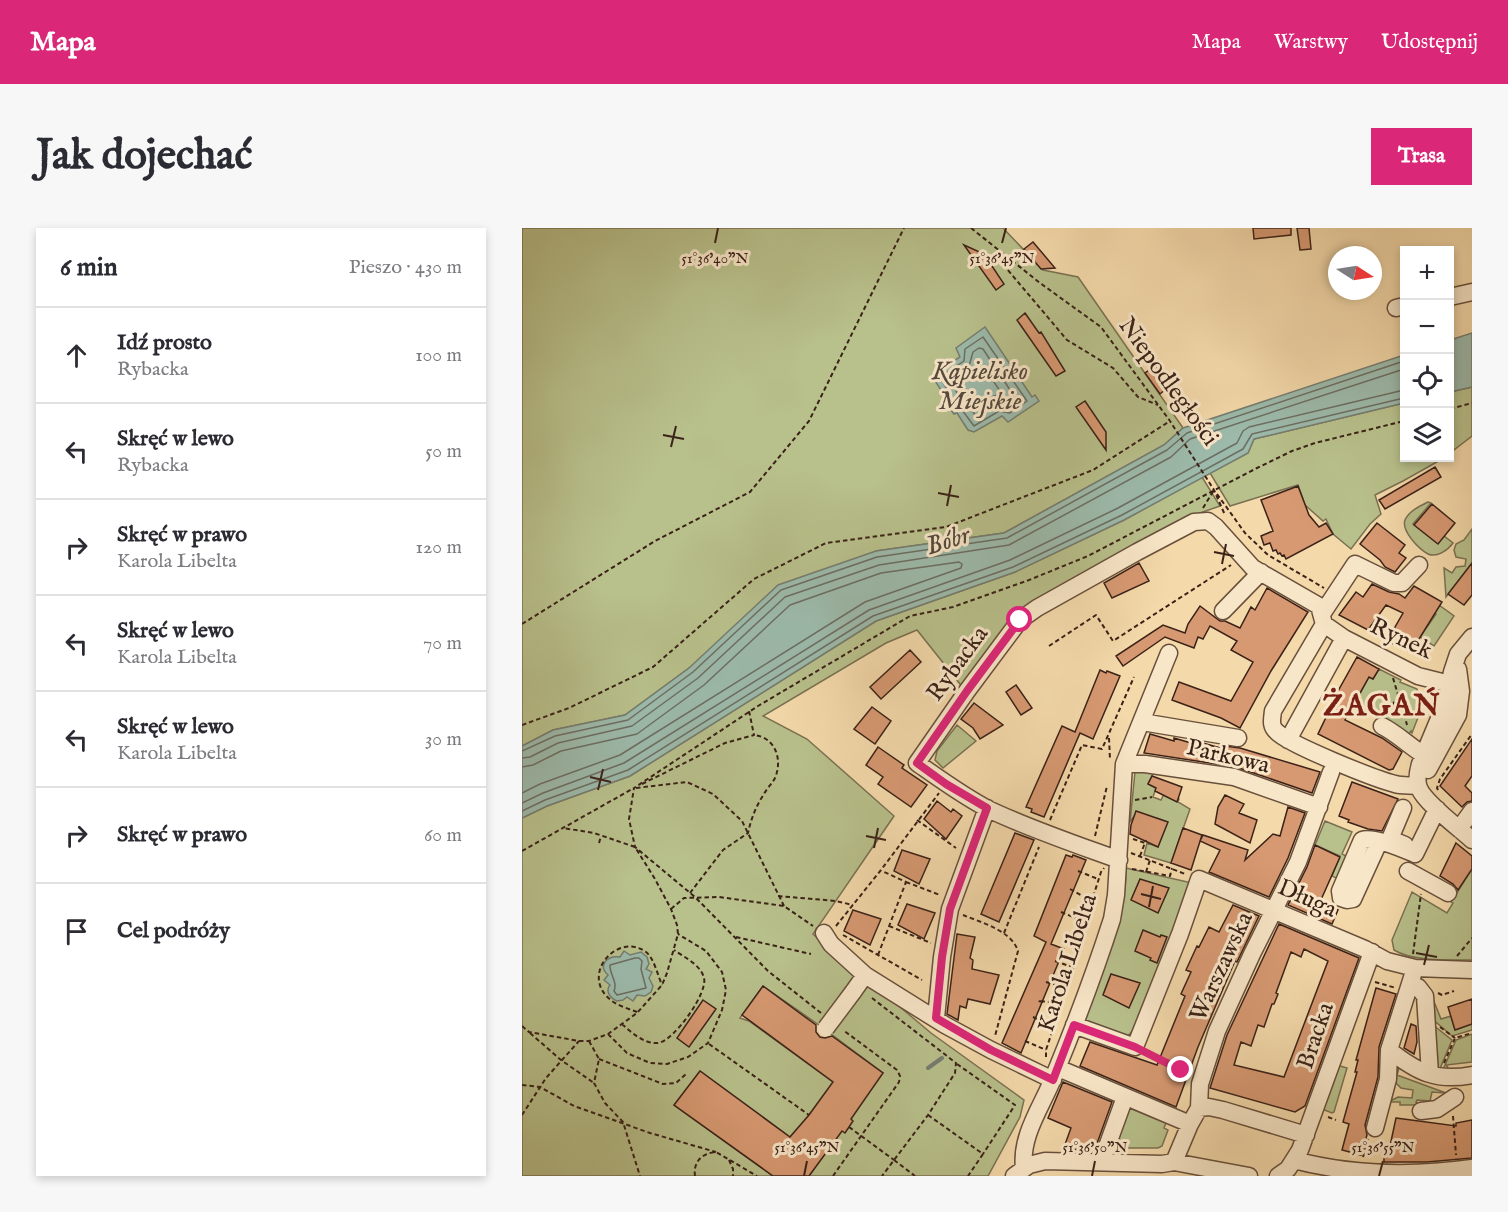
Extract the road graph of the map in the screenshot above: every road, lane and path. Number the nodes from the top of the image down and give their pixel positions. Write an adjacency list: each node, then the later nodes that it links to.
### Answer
1 (904, 228): 19 (path)
2 (971, 228): 3 (path, Niepodległości)
3 (997, 248): 7 (path, Niepodległości); 7 (path)
4 (1472, 292): 5 (street)
5 (1454, 296)
6 (1472, 403): 8 (path)
7 (1158, 405): 9 (path, Niepodległości)
8 (1453, 408)
9 (1170, 421): 11 (path, Niepodległości); 31 (path)
10 (1400, 422): 11 (path)
11 (1214, 490): 12 (path); 16 (path); 29 (path)
12 (1222, 507)
13 (1244, 558): 15 (street); 22 (path); 40 (street, Rybacka)
14 (1419, 565): 16 (street)
15 (1261, 572): 17 (street); 18 (street)
16 (1334, 594): 18 (street)
17 (1223, 611)
18 (1323, 619): 21 (street); 36 (street)
19 (522, 624)
20 (1472, 637): 24 (street)
21 (1344, 638): 27 (street, Rynek); 36 (street, Rynek)
22 (1049, 646)
23 (1169, 653): 30 (street, Karola Libelta)
24 (1457, 658): 27 (street); 41 (street)
25 (1389, 670): 28 (path)
26 (1134, 677): 54 (path)
27 (1450, 684): 37 (street, Rynek)
28 (1399, 698): 28 (path)
29 (749, 711): 34 (path); 42 (path)
30 (1142, 722): 35 (street, Parkowa); 38 (street, Karola Libelta)
31 (522, 725)
32 (1382, 726): 37 (street)
33 (1472, 734): 45 (path)
34 (754, 735): 42 (path); 53 (path)
35 (1238, 738)
36 (1288, 740): 41 (street)
37 (1424, 755): 41 (street, Rynek)
38 (1124, 764): 46 (street, Parkowa); 65 (street, Karola Libelta)
39 (1331, 772): 46 (street, Warszawska)
40 (946, 784): 47 (street, Rybacka); 50 (path)
41 (1418, 786): 45 (street)
42 (634, 788): 51 (path); 53 (path); 60 (path)
43 (1152, 797): 44 (path)
44 (1131, 801)
45 (1439, 801): 52 (street); 62 (street)
46 (1319, 807): 86 (street, Warszawska)
47 (987, 808): 54 (street); 82 (street)
48 (1403, 808): 62 (street)
49 (1472, 811): 52 (street)
50 (917, 820): 63 (path); 68 (path)
51 (563, 828): 55 (path); 61 (path)
52 (1459, 829): 57 (street)
53 (748, 833): 77 (path); 79 (path)
54 (1045, 833): 65 (street); 89 (path)
55 (601, 836): 59 (path); 60 (path)
56 (1128, 837): 64 (path)
57 (1472, 840)
58 (1379, 842): 62 (street)
59 (599, 843)
60 (635, 847): 77 (path); 85 (path)
61 (522, 851)
62 (1417, 852)
63 (964, 854)
64 (1140, 856): 65 (path); 66 (path)
65 (1124, 860): 71 (path); 115 (street, Karola Libelta)
66 (1150, 860): 67 (path); 71 (path)
67 (1172, 868): 71 (path); 73 (path)
68 (881, 870): 75 (path); 83 (path)
69 (1078, 871): 72 (path)
70 (1408, 871): 74 (street)
71 (1146, 872)
72 (1098, 879)
73 (1199, 879): 86 (street, Długa); 126 (street)
74 (1423, 879): 78 (street); 102 (path)
75 (906, 882): 82 (path); 97 (path)
76 (1070, 889): 81 (path)
77 (690, 892): 80 (path)
78 (1448, 893)
79 (778, 896): 83 (path); 84 (path)
80 (696, 897): 84 (path); 85 (path); 92 (path)
81 (1091, 901)
82 (951, 904): 89 (path); 112 (street)
83 (854, 905): 88 (path)
84 (784, 906): 88 (path)
85 (671, 909): 90 (path)
86 (1275, 910): 95 (street, Długa); 144 (street, Warszawska)
87 (1085, 922): 100 (path)
88 (829, 931): 106 (street)
89 (1004, 933): 127 (path)
90 (678, 934): 94 (path); 125 (path)
91 (842, 934): 97 (path)
92 (733, 936): 96 (path); 113 (path)
93 (1472, 938): 98 (path)
94 (674, 950): 105 (path); 114 (path)
95 (1372, 952): 102 (street, Długa); 153 (street, Bracka)
96 (811, 954)
97 (878, 955): 103 (path)
98 (1455, 957)
99 (1055, 961): 100 (path)
100 (1073, 967): 107 (path)
101 (1472, 969): 102 (street, Długa)
102 (1413, 970): 129 (street); 137 (street)
103 (922, 980)
104 (1046, 982): 107 (path)
105 (662, 985): 110 (path); 110 (path)
106 (858, 985): 112 (street); 113 (street, bridge); 132 (path)
107 (1066, 988): 109 (path)
108 (1043, 1002): 109 (path)
109 (1061, 1003): 117 (path)
110 (637, 1013): 114 (path)
111 (1033, 1017): 117 (path)
112 (936, 1018): 127 (street)
113 (826, 1023)
114 (622, 1024): 121 (path)
115 (1074, 1025): 126 (street); 135 (street, Karola Libelta)
116 (522, 1026): 119 (path)
117 (1054, 1027): 128 (path)
118 (843, 1030): 168 (path)
119 (529, 1032): 122 (path); 131 (path)
120 (1472, 1033): 137 (path)
121 (608, 1034): 123 (path); 125 (path)
122 (579, 1041): 123 (path); 131 (path)
123 (589, 1041): 130 (path)
124 (1025, 1041): 128 (path)
125 (708, 1043): 147 (path)
126 (1135, 1047): 133 (path)
127 (991, 1050): 135 (street)
128 (1046, 1050): 135 (path)
129 (1389, 1050): 137 (street); 152 (street)
130 (599, 1059): 134 (path); 138 (path)
131 (561, 1060): 138 (path); 140 (path)
132 (956, 1064): 148 (path); 155 (path)
133 (1181, 1070)
134 (686, 1074)
135 (1051, 1074): 141 (street); 163 (street, Karola Libelta)
136 (1472, 1075): 137 (street)
137 (1440, 1076): 142 (street)
138 (594, 1083): 149 (path)
139 (522, 1085): 140 (path)
140 (540, 1087): 146 (path); 149 (path)
141 (1125, 1097): 150 (street); 156 (street)
142 (1455, 1097): 143 (street); 145 (street); 162 (path)
143 (1472, 1097)
144 (1199, 1108): 150 (street); 153 (street)
145 (1421, 1111)
146 (522, 1115)
147 (809, 1115)
148 (928, 1115): 155 (path); 158 (path)
149 (622, 1122): 154 (path); 164 (path)
150 (1190, 1124): 160 (street)
151 (849, 1127): 158 (path, bridge)
152 (1375, 1128)
153 (1306, 1135): 159 (street, Bracka)
154 (716, 1152): 157 (path); 165 (path)
155 (983, 1154): 171 (path)
156 (1107, 1157): 161 (street); 163 (street)
157 (727, 1158): 166 (path); 167 (path)
158 (894, 1160): 169 (path); 170 (path)
159 (1294, 1160): 162 (street); 173 (street, Bracka)
160 (1174, 1162): 161 (street); 172 (street)
161 (1126, 1169)
162 (1464, 1171)
163 (1019, 1172)
164 (640, 1176)
165 (695, 1176)
166 (733, 1176)
167 (757, 1176)
168 (833, 1176)
169 (882, 1176)
170 (915, 1176)
171 (968, 1176)
172 (1249, 1176)
173 (1280, 1176)

